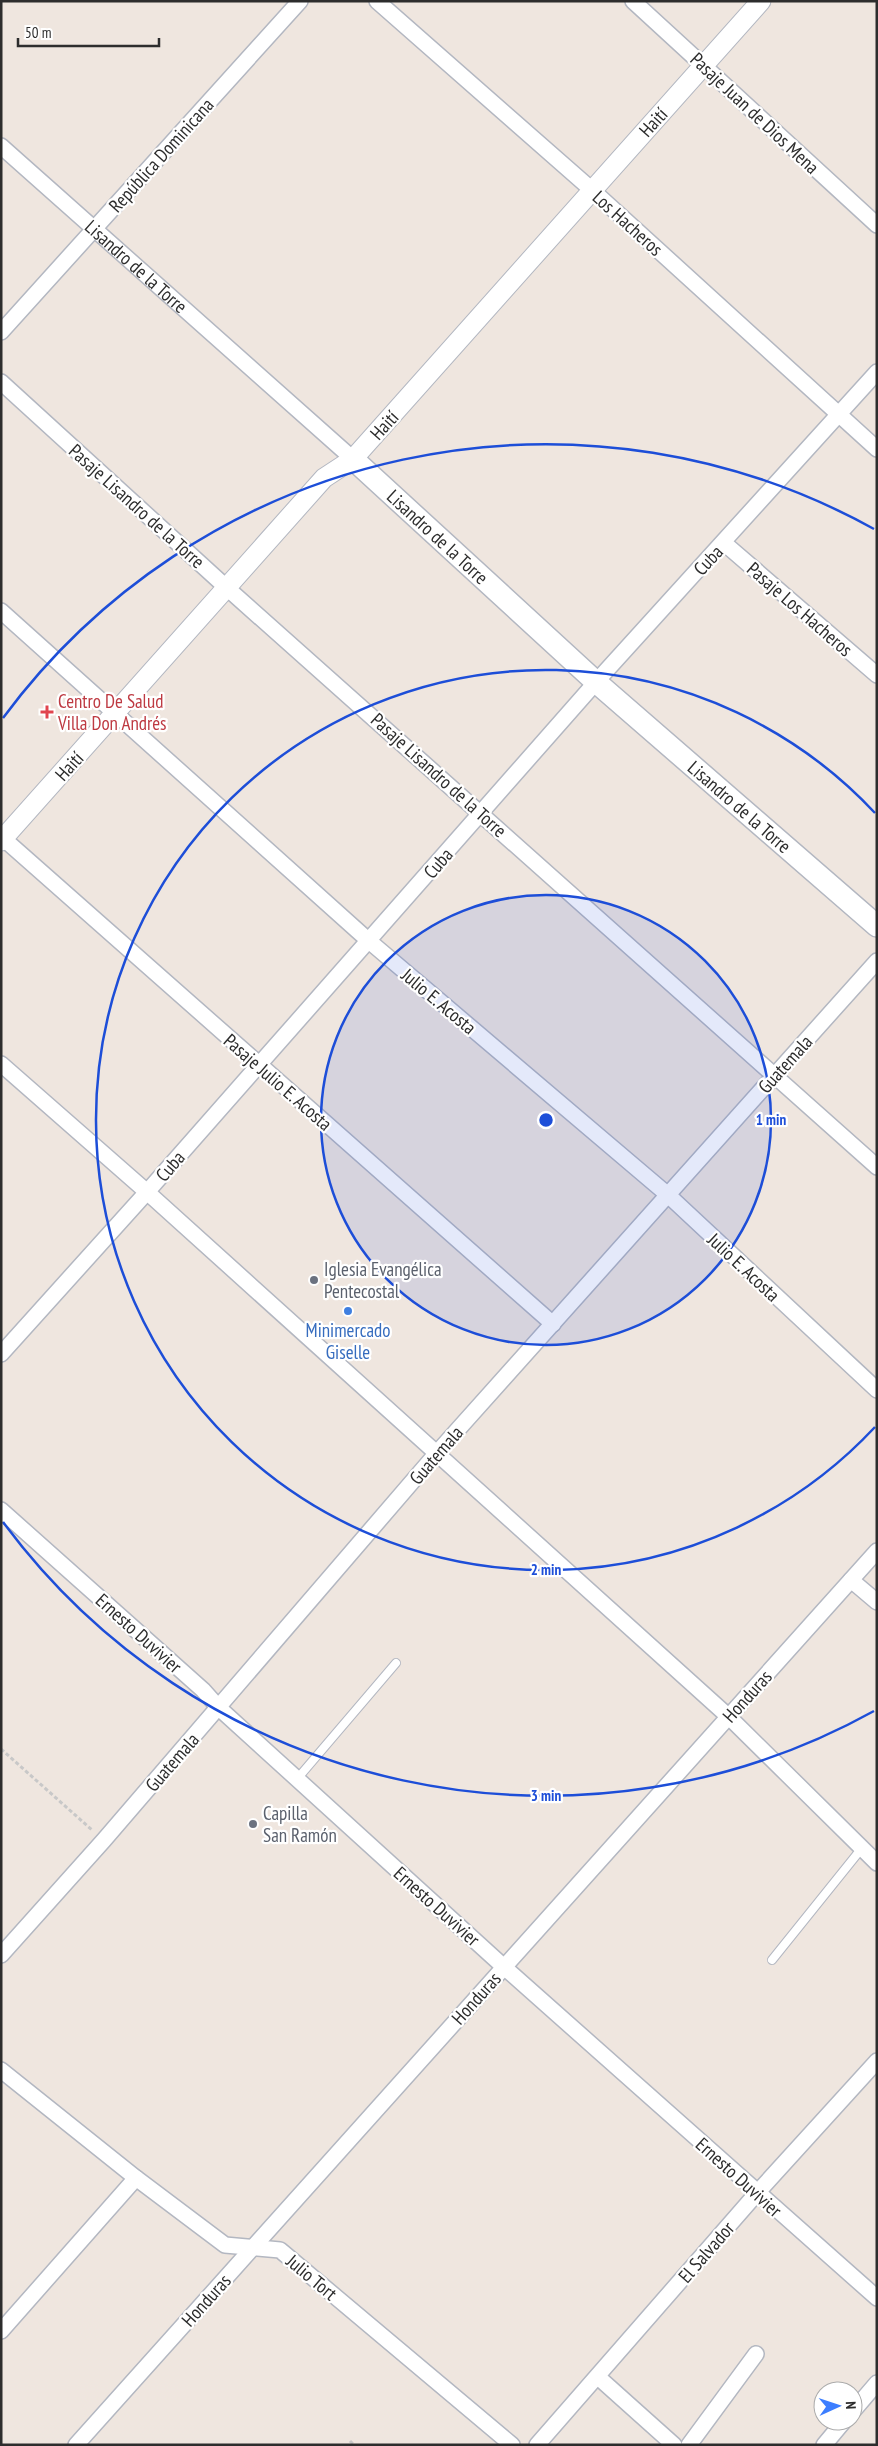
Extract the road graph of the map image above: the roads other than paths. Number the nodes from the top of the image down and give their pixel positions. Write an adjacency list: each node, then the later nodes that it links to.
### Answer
1 (300, 1): 9 (street, República Dominicana)
2 (377, 1): 7 (street, Los Hacheros)
3 (633, 1): 5 (street, Pasaje Juan de Dios Mena)
4 (761, 1): 5 (street, Haití)
5 (703, 66): 7 (street, Haití); 8 (street, Pasaje Juan de Dios Mena)
6 (1, 146): 9 (street, Lisandro de la Torre)
7 (592, 190): 13 (street, Los Hacheros); 15 (street, Haití)
8 (877, 225)
9 (94, 229): 10 (street, República Dominicana); 15 (street, Lisandro de la Torre)
10 (1, 332)
11 (877, 372): 13 (street, Cuba)
12 (1, 382): 17 (street, Pasaje Lisandro de la Torre)
13 (838, 415): 14 (street, Los Hacheros); 16 (street, Cuba)
14 (877, 449)
15 (353, 460): 17 (street, Haití); 20 (main road, Lisandro de la Torre)
16 (724, 543): 19 (street, Pasaje Los Hacheros); 20 (street, Cuba)
17 (228, 588): 21 (street, Haití); 22 (street, Pasaje Lisandro de la Torre)
18 (1, 611): 21 (street, Julio E. Acosta)
19 (877, 675)
20 (596, 682): 22 (street, Cuba); 24 (main road, Lisandro de la Torre)
21 (117, 713): 23 (street, Haití); 25 (street, Julio E. Acosta)
22 (482, 814): 25 (street, Cuba); 29 (street, Pasaje Lisandro de la Torre)
23 (2, 840): 28 (street, Pasaje Julio E. Acosta)
24 (877, 926)
25 (369, 941): 28 (street, Cuba); 32 (street, Julio E. Acosta)
26 (877, 961): 29 (street, Guatemala)
27 (1, 1064): 31 (street)
28 (259, 1065): 31 (street, Cuba); 33 (street, Pasaje Julio E. Acosta)
29 (774, 1076): 30 (street, Pasaje Lisandro de la Torre); 32 (street, Guatemala)
30 (877, 1167)
31 (147, 1192): 34 (street, Cuba); 36 (street)
32 (668, 1195): 33 (street, Guatemala); 35 (street, Julio E. Acosta)
33 (553, 1324): 36 (street, Guatemala)
34 (1, 1354)
35 (877, 1390)
36 (436, 1454): 42 (street, Guatemala); 43 (street)
37 (1, 1510): 42 (street, Ernesto Duvivier)
38 (877, 1551): 39 (street, Honduras)
39 (851, 1580): 40 (street); 43 (street, Honduras)
40 (877, 1602)
41 (396, 1663): 44 (lane)
42 (219, 1708): 44 (street, Ernesto Duvivier); 47 (street, Guatemala)
43 (728, 1717): 45 (street); 49 (street, Honduras)
44 (297, 1779): 49 (street, Ernesto Duvivier)
45 (862, 1848): 46 (street); 48 (lane)
46 (877, 1863)
47 (1, 1955)
48 (772, 1960)
49 (504, 1967): 53 (street, Ernesto Duvivier); 54 (street, Honduras)
50 (877, 2061): 53 (street, El Salvador)
51 (1, 2070): 52 (street, Julio Tort)
52 (136, 2178): 54 (street, Julio Tort); 56 (street)
53 (757, 2193): 55 (street, Ernesto Duvivier); 58 (street, El Salvador)
54 (253, 2247): 62 (street, Honduras); 63 (street, Julio Tort)
55 (877, 2298)
56 (1, 2331)
57 (756, 2354): 66 (street)
58 (598, 2377): 64 (street, El Salvador); 65 (street)
59 (877, 2383): 60 (street)
60 (863, 2399)
61 (836, 2431): 67 (street)
62 (76, 2445)
63 (512, 2445)
64 (537, 2445)
65 (674, 2445)
66 (689, 2445)
67 (824, 2445)

